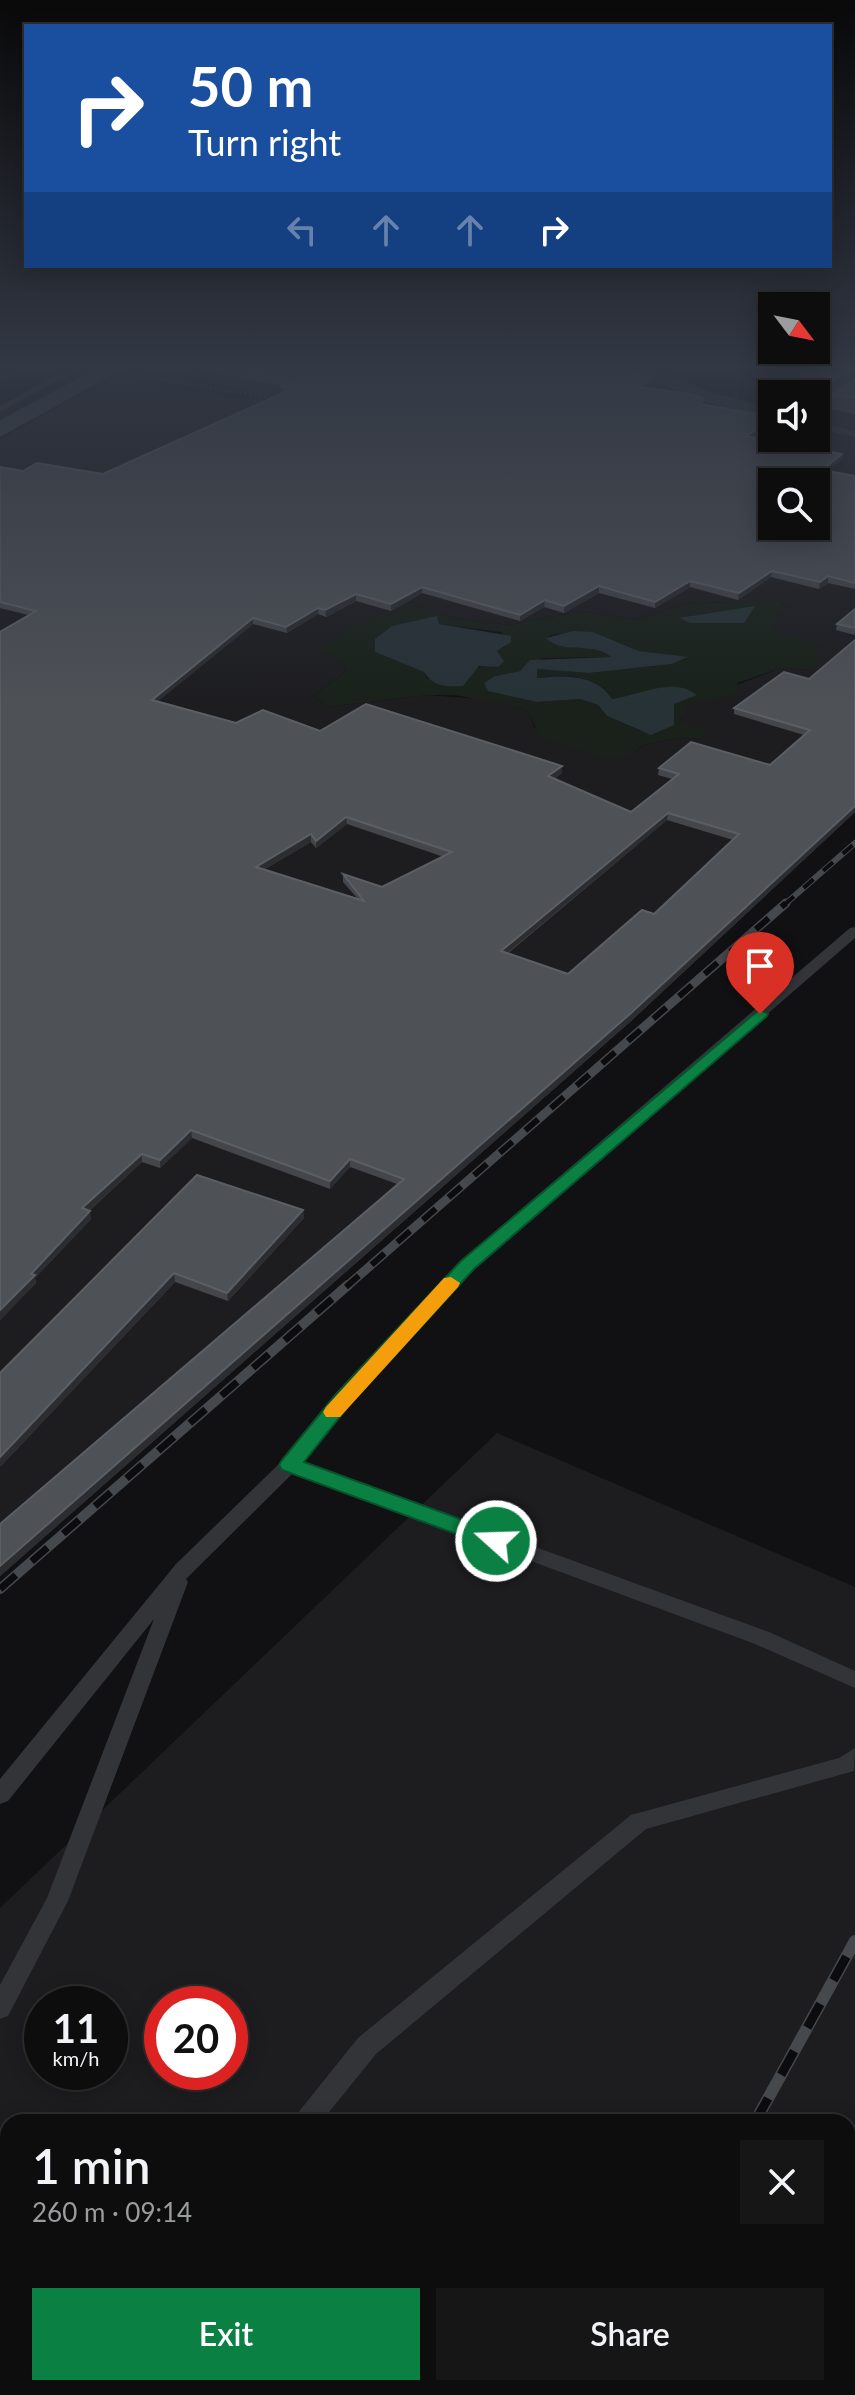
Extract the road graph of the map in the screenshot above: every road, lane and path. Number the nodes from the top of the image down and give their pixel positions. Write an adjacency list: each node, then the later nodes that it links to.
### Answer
1 (855, 931): 2 (lane)
2 (290, 1465): 3 (lane); 4 (lane)
3 (183, 1569): 6 (lane); 7 (lane)
4 (855, 1680)
5 (855, 1757): 8 (lane)
6 (0, 1795)
7 (0, 2008)
8 (312, 2114)

